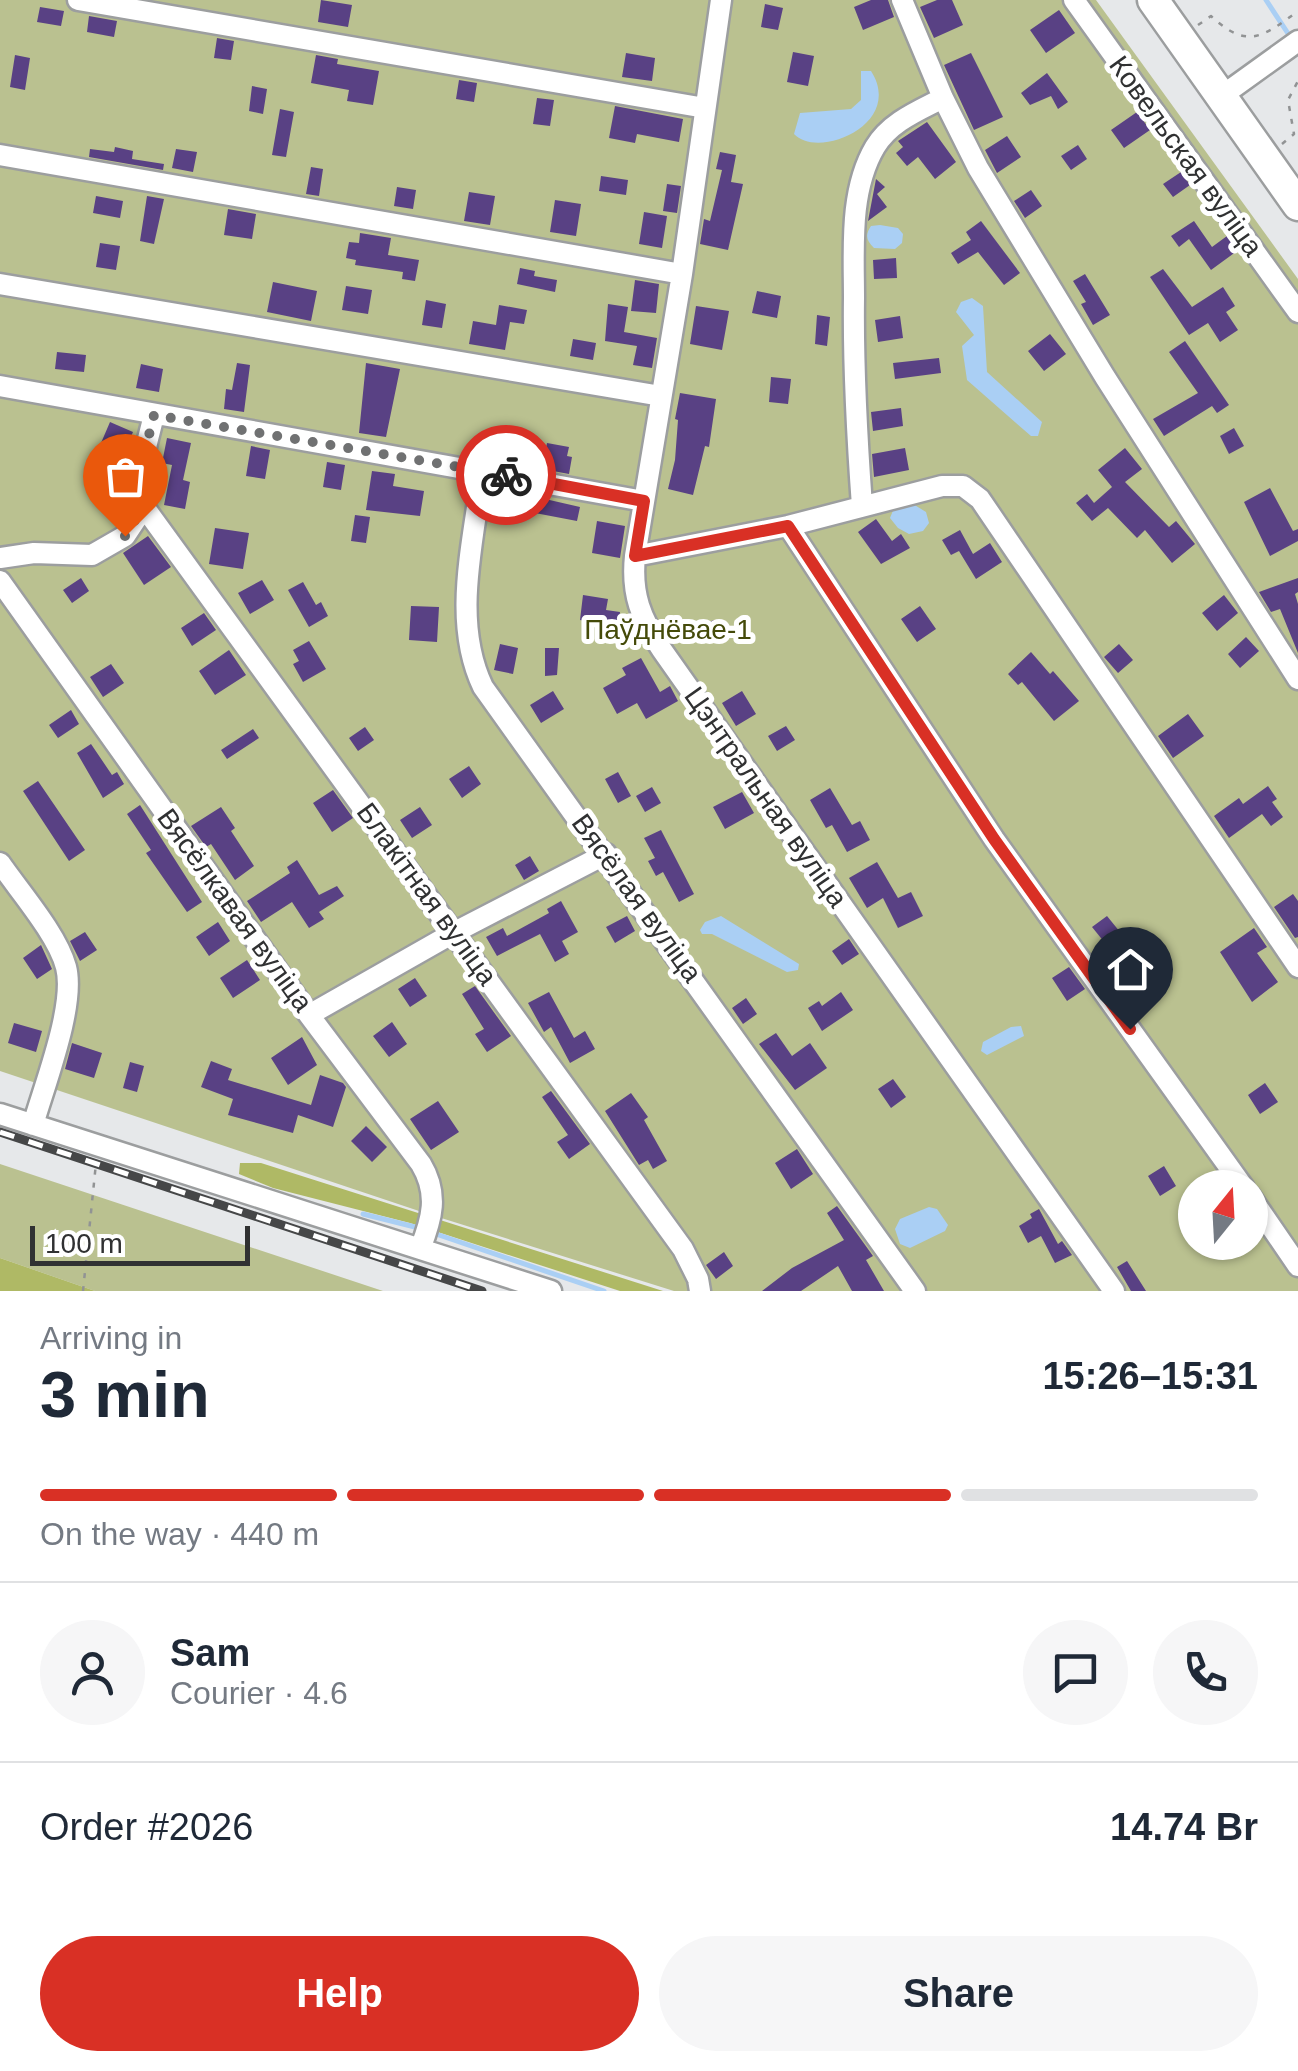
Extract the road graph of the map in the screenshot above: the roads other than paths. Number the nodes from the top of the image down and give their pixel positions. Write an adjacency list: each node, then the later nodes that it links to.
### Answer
1 (78, 0): 9 (street)
2 (721, 0): 9 (street, Цэнтральная вуліца)
3 (902, 0): 8 (street)
4 (1074, 0): 14 (street, Ковельская вуліца)
5 (1153, 0): 7 (highway)
6 (1298, 42): 7 (street)
7 (1222, 94): 11 (highway)
8 (943, 98): 21 (street); 26 (street)
9 (704, 108): 12 (street, Цэнтральная вуліца)
10 (0, 154): 12 (street)
11 (1298, 205)
12 (682, 274): 16 (street, Цэнтральная вуліца)
13 (0, 284): 16 (street)
14 (1298, 312)
15 (0, 386): 17 (street)
16 (661, 396): 19 (street, Цэнтральная вуліца)
17 (154, 415): 18 (street); 20 (street)
18 (482, 471): 19 (street); 27 (street, Вясёлая вуліца)
19 (644, 501): 23 (street, Цэнтральная вуліца)
20 (142, 504): 24 (street); 29 (street, Блакітная вуліца)
21 (862, 506): 22 (street); 30 (street)
22 (788, 526): 23 (street); 34 (street)
23 (635, 556): 41 (street, Цэнтральная вуліца)
24 (0, 558)
25 (0, 581): 31 (street, Вясёлкавая вуліца)
26 (1298, 680)
27 (606, 854): 29 (street); 40 (street, Вясёлая вуліца)
28 (0, 863): 33 (street)
29 (455, 932): 31 (street); 39 (street, Блакітная вуліца)
30 (1298, 966)
31 (310, 1015): 36 (street, Вясёлкавая вуліца)
32 (0, 1114): 33 (street)
33 (34, 1125): 36 (street)
34 (1231, 1170)
35 (1268, 1222): 37 (street)
36 (420, 1249): 38 (street)
37 (1298, 1266)
38 (551, 1291)
39 (700, 1291)
40 (916, 1291)
41 (1114, 1291)

